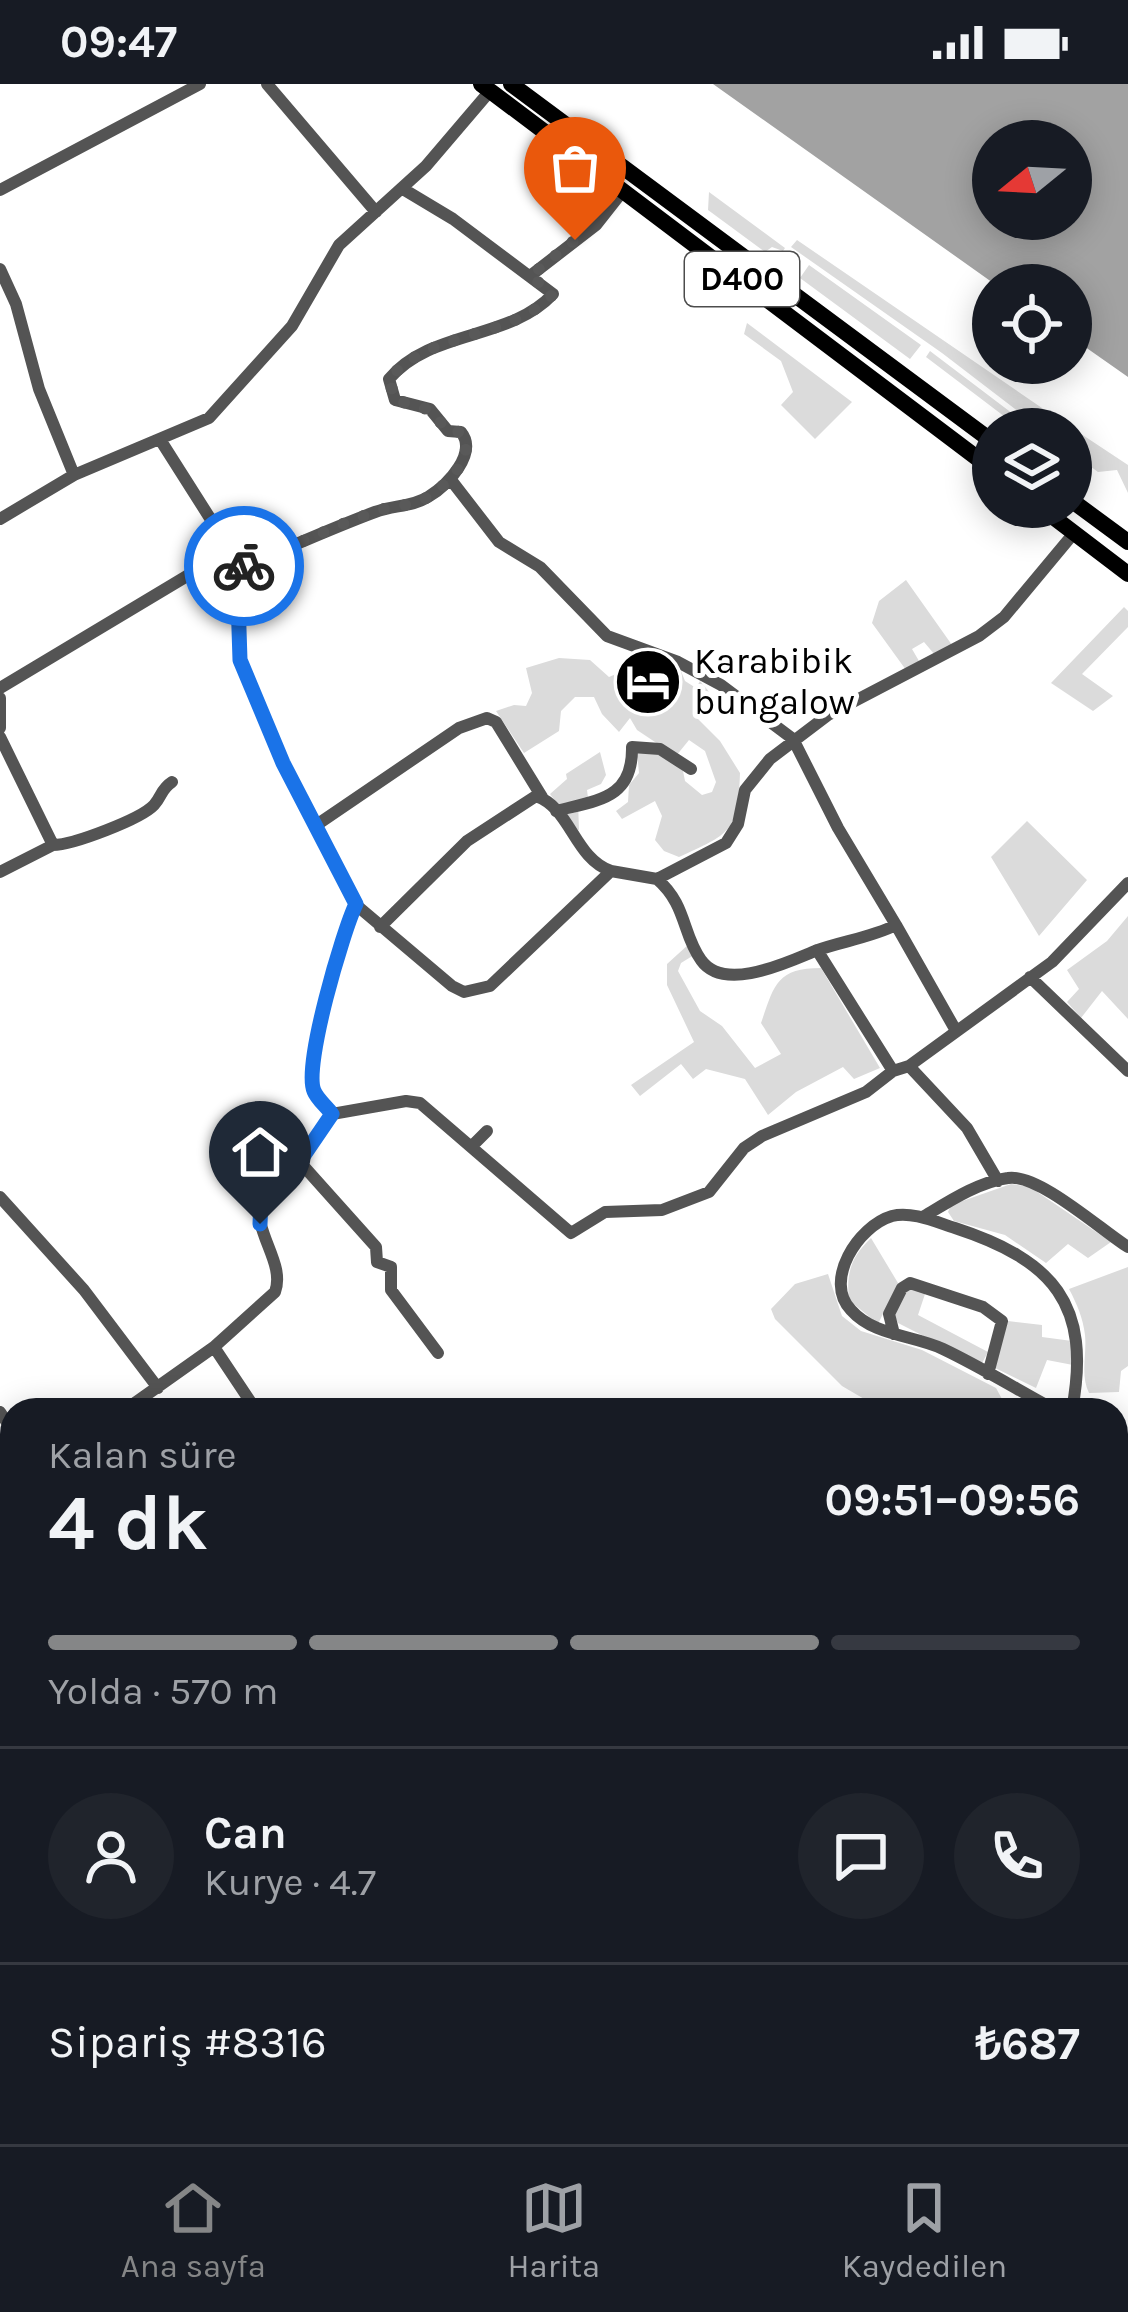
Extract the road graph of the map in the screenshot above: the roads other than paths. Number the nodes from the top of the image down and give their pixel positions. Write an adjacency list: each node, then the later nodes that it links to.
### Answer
1 (200, 84): 6 (street)
2 (267, 84): 8 (street)
3 (511, 84): 11 (highway, D400)
4 (489, 86): 5 (street); 7 (highway, D400)
5 (403, 189): 8 (street); 10 (street)
6 (0, 190)
7 (622, 192): 10 (street); 13 (highway, D400)
8 (376, 212): 12 (street)
9 (0, 268): 14 (street)
10 (530, 276): 15 (street)
11 (972, 426)
12 (161, 441): 14 (street); 21 (street)
13 (972, 454)
14 (74, 475): 17 (street)
15 (451, 480): 22 (street); 27 (street)
16 (1092, 515): 20 (highway)
17 (0, 519)
18 (1067, 528): 19 (highway)
19 (1074, 533): 23 (highway); 27 (street)
20 (1128, 542)
21 (232, 549): 22 (street); 24 (street)
22 (237, 568): 32 (street)
23 (1128, 574)
24 (0, 688)
25 (0, 698): 26 (street)
26 (0, 733): 33 (street)
27 (793, 739): 36 (street); 39 (street)
28 (691, 769): 31 (street)
29 (172, 782): 33 (street)
30 (542, 797): 31 (street); 32 (street); 40 (street)
31 (556, 811): 34 (street)
32 (315, 826): 38 (street)
33 (53, 845): 35 (street)
34 (611, 871): 36 (street); 40 (street)
35 (0, 872)
36 (657, 879): 41 (street)
37 (1126, 889): 42 (street)
38 (356, 904): 40 (street); 47 (street)
39 (896, 926): 41 (street); 43 (street)
40 (380, 927)
41 (817, 950): 45 (street)
42 (1030, 977): 43 (street); 46 (street)
43 (955, 1029): 44 (street)
44 (909, 1066): 45 (street); 51 (street)
45 (892, 1071): 49 (street)
46 (1128, 1071)
47 (332, 1114): 49 (street); 50 (street)
48 (487, 1131): 49 (street)
49 (473, 1145)
50 (299, 1161): 56 (street); 57 (street)
51 (998, 1181): 53 (street); 54 (street)
52 (0, 1197): 59 (street)
53 (923, 1217): 55 (street); 63 (street)
54 (1128, 1247)
55 (895, 1334): 58 (street); 58 (street)
56 (214, 1347): 59 (street); 61 (street)
57 (439, 1353)
58 (988, 1374): 62 (street)
59 (158, 1388): 60 (street)
60 (143, 1398)
61 (248, 1398)
62 (1033, 1398)
63 (1074, 1398)

